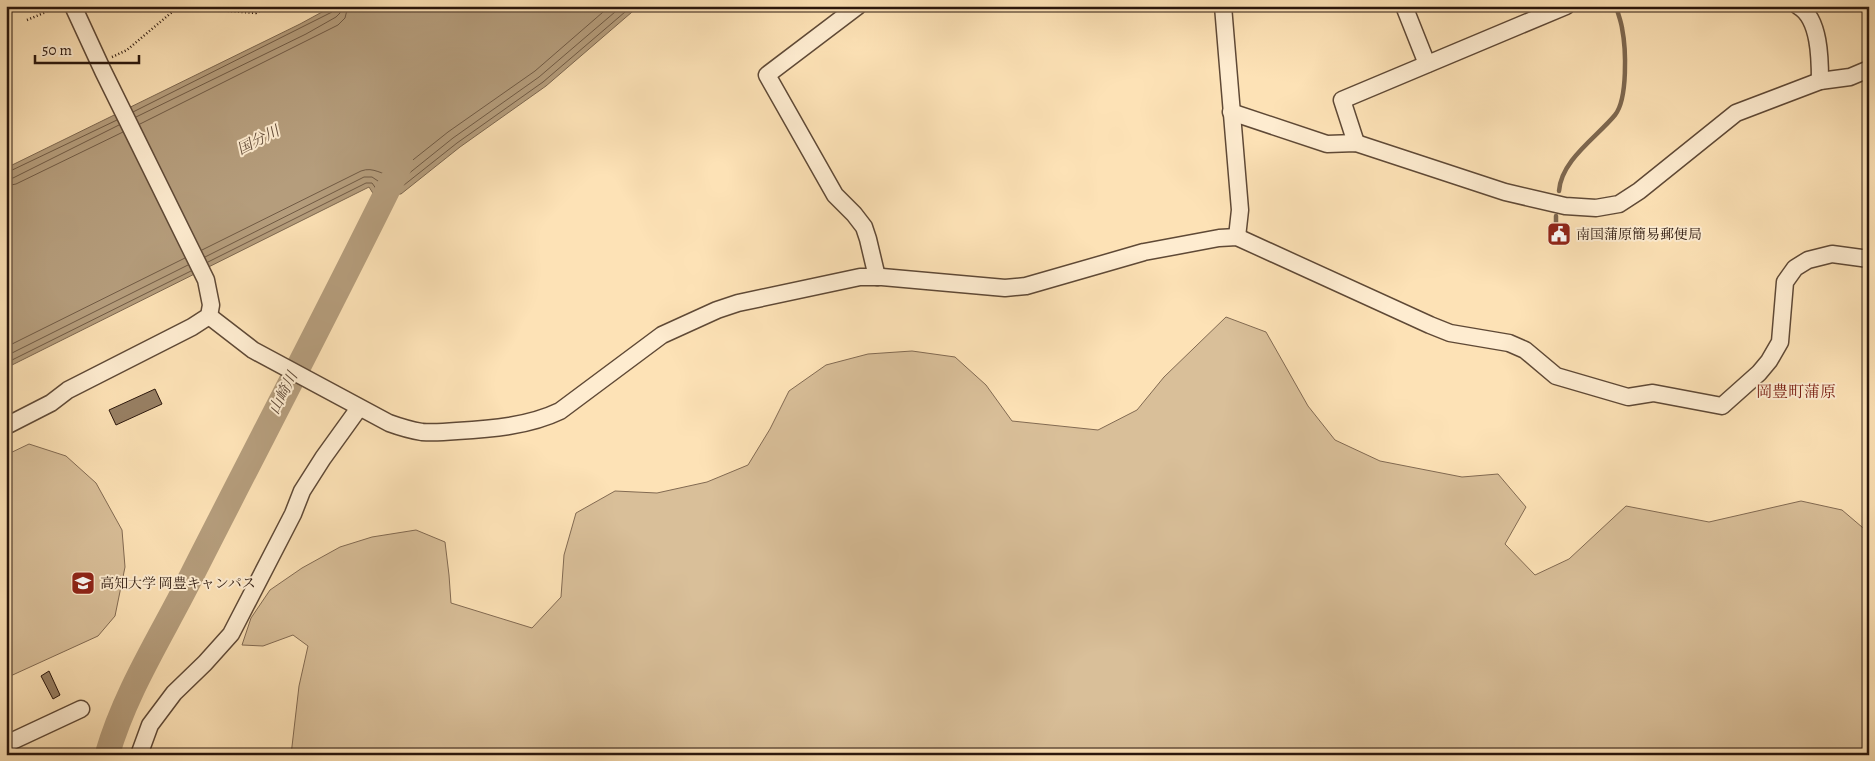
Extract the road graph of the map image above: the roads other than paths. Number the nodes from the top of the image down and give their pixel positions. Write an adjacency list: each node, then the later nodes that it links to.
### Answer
1 (72, 6): 15 (street)
2 (858, 6): 14 (street)
3 (1223, 6): 10 (street)
4 (1404, 6): 7 (street)
5 (1566, 6): 7 (street)
6 (1798, 6): 9 (street)
7 (1427, 64): 11 (street)
8 (1867, 73): 9 (street)
9 (1820, 81): 11 (street)
10 (1231, 112): 11 (street); 12 (street)
11 (1356, 143)
12 (1237, 237): 13 (street); 14 (street)
13 (1869, 259)
14 (877, 277): 16 (street)
15 (209, 316): 16 (street); 17 (street)
16 (359, 408): 20 (street)
17 (6, 426)
18 (81, 710): 19 (street)
19 (6, 744)
20 (139, 755)

